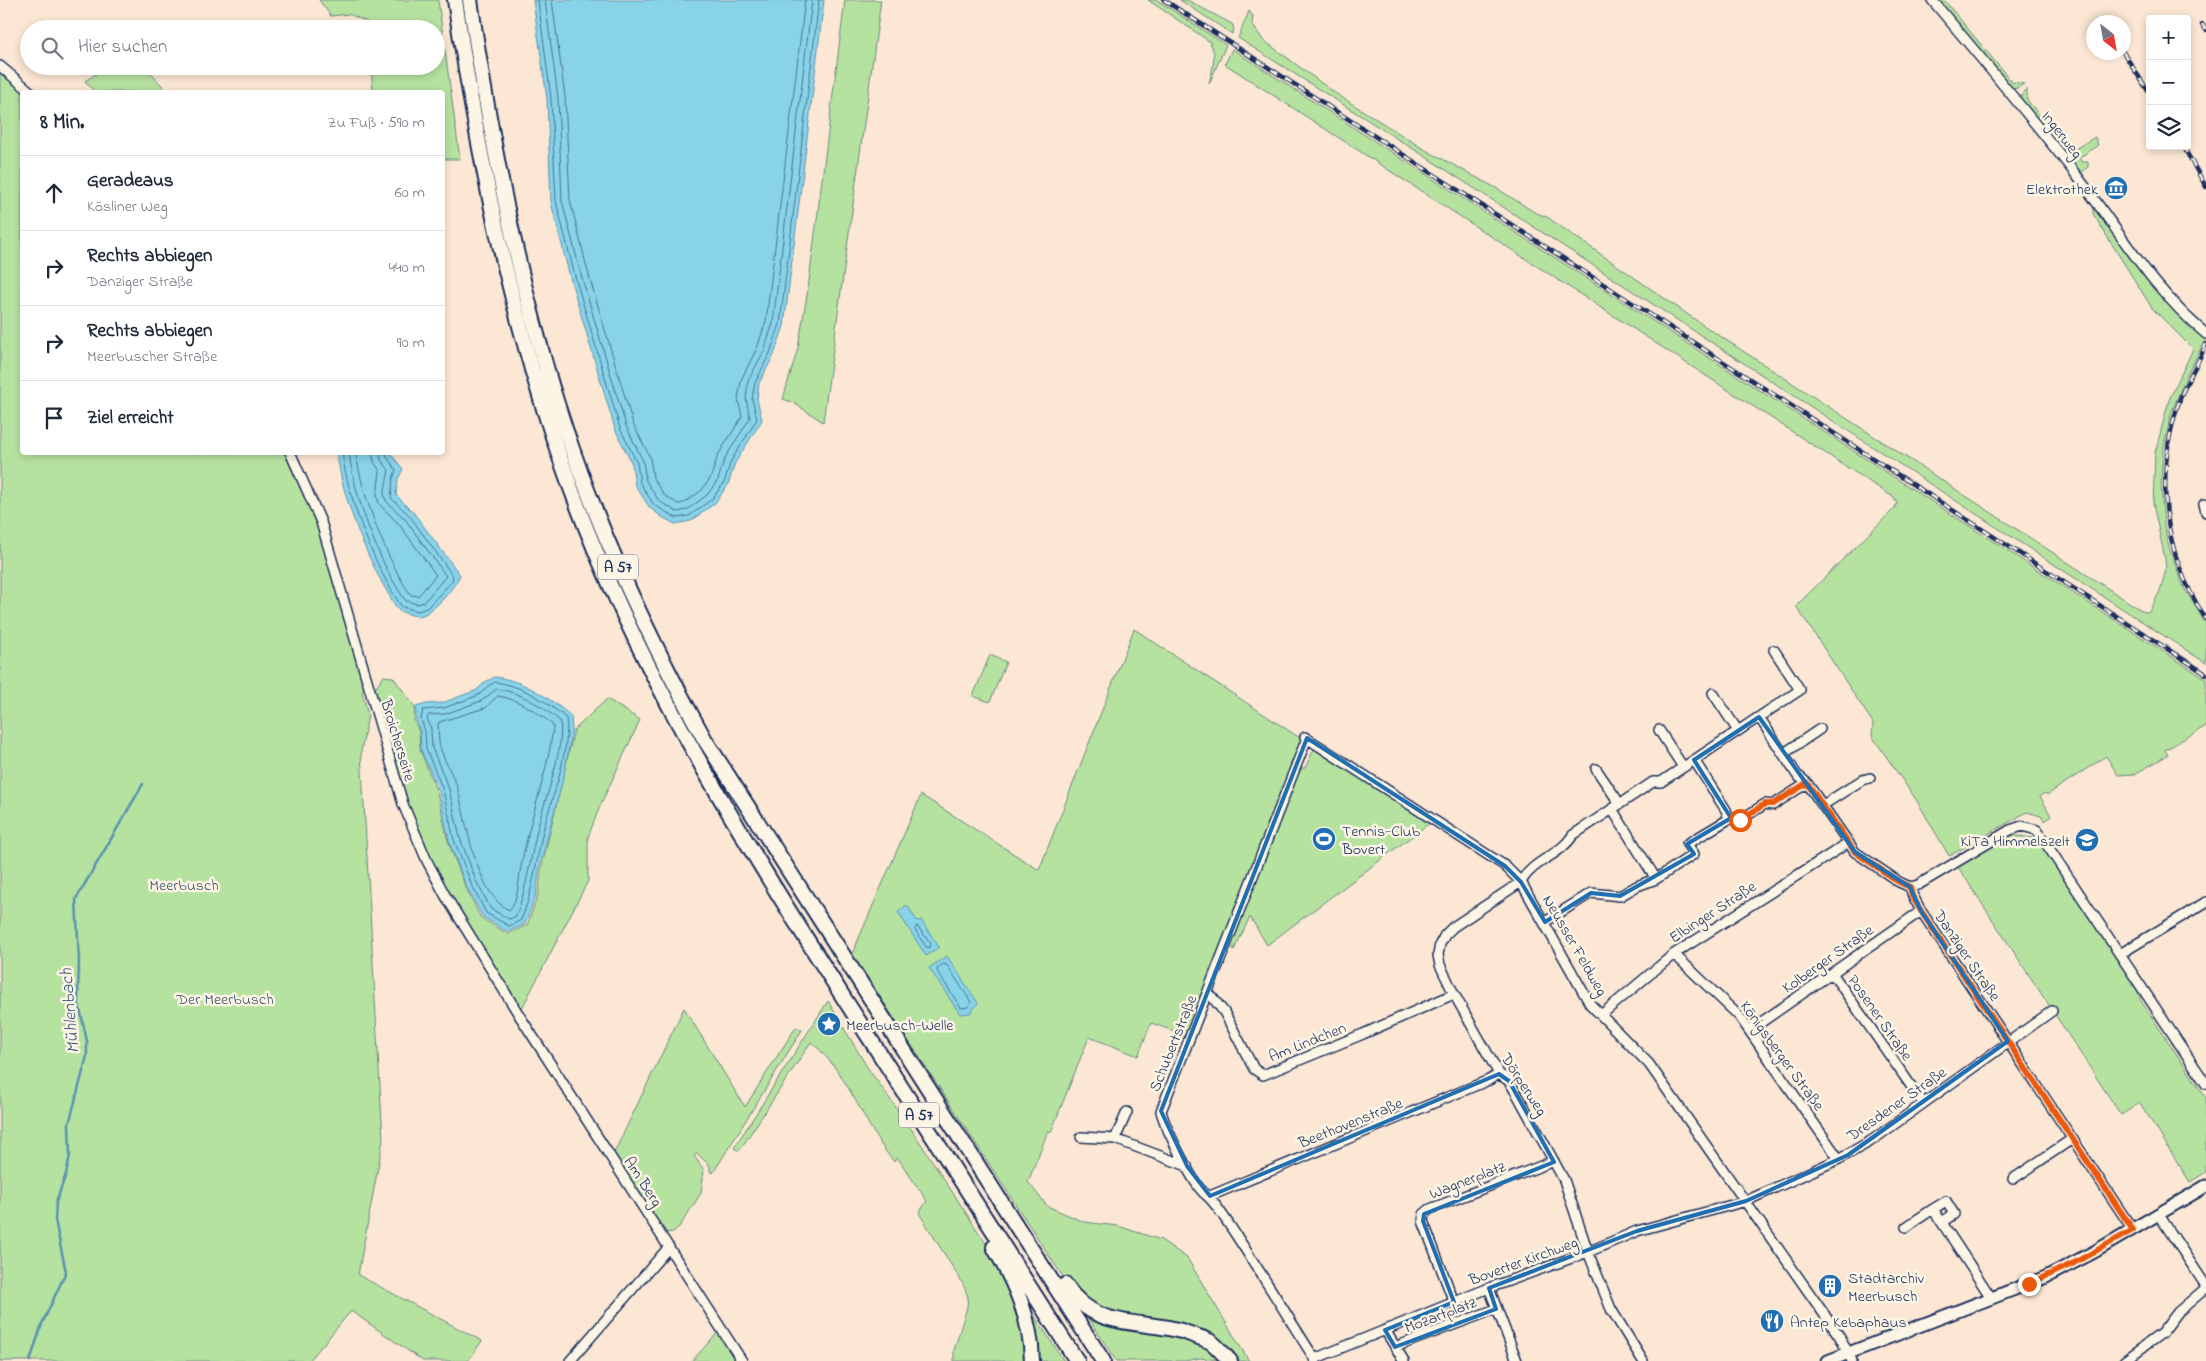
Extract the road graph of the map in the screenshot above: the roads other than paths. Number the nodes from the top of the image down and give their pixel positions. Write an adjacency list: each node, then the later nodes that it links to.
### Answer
1 (455, 0): 55 (highway, A 57)
2 (470, 0): 58 (highway, A 57)
3 (1932, 0): 6 (street, Ingerweg)
4 (0, 66): 5 (street)
5 (29, 90)
6 (2206, 334)
7 (291, 455): 38 (street, Broicherseite)
8 (1774, 650): 10 (street)
9 (1713, 693): 13 (street)
10 (1758, 717): 13 (street); 15 (street)
11 (1820, 729): 15 (street)
12 (1659, 730): 17 (street)
13 (1738, 731): 16 (street)
14 (1306, 737): 26 (street, Neusser Feldweg); 34 (street, Schubertstraße)
15 (1783, 754): 20 (street)
16 (1694, 760): 17 (street); 23 (street)
17 (1684, 767): 22 (street)
18 (1596, 769): 22 (street)
19 (1870, 778): 21 (street)
20 (1807, 783): 21 (street); 23 (street)
21 (1823, 805): 24 (street)
22 (1616, 807): 25 (street); 26 (street)
23 (1728, 819): 25 (street)
24 (1848, 843): 27 (street); 31 (street, Elbinger Straße)
25 (1656, 879): 30 (street)
26 (1521, 882): 30 (street, Neusser Feldweg); 35 (street, Dörperweg)
27 (1910, 887): 29 (street, Danziger Straße); 32 (street)
28 (2206, 902): 32 (street)
29 (1921, 911): 33 (street, Kolberger Straße); 40 (street, Danziger Straße)
30 (1545, 922): 37 (street, Neusser Feldweg)
31 (1674, 954): 37 (street, Elbinger Straße); 39 (street, Königsberger Straße)
32 (2120, 954): 42 (street)
33 (1832, 973): 39 (street, Kolberger Straße); 43 (street, Posener Straße)
34 (1208, 992): 35 (street, Am Lindchen); 50 (street, Schubertstraße)
35 (1454, 994): 41 (street, Dörperweg)
36 (2052, 1011): 40 (street, Dresdener Straße)
37 (1600, 1015): 54 (street, Neusser Feldweg)
38 (521, 1018): 62 (street, Am Berg)
39 (1750, 1030): 48 (street, Königsberger Straße)
40 (2008, 1041): 43 (street, Dresdener Straße); 47 (street, Danziger Straße)
41 (1499, 1074): 49 (street, Dörperweg); 53 (street, Beethovenstraße)
42 (2206, 1084)
43 (1923, 1103): 48 (street, Dresdener Straße)
44 (1127, 1112): 46 (street)
45 (1081, 1138): 46 (street)
46 (1115, 1139): 50 (street)
47 (2072, 1139): 51 (street); 61 (street, Danziger Straße)
48 (1839, 1159): 54 (street, Dresdener Straße)
49 (1554, 1161): 63 (street, Dörperweg); 67 (street, Wagnerplatz)
50 (1187, 1166): 53 (street, Schubertstraße)
51 (2013, 1179)
52 (2206, 1186): 57 (main road)
53 (1210, 1196): 72 (street, Schubertstraße)
54 (1746, 1200): 63 (street, Boverter Kirchweg); 71 (street, Neusser Feldweg)
55 (977, 1205): 75 (highway); 76 (highway, A 57)
56 (1933, 1209): 59 (street); 59 (street); 60 (street)
57 (2159, 1214): 61 (main road); 64 (street)
58 (1013, 1219): 77 (highway, A 57); 78 (highway)
59 (1942, 1222): 66 (street)
60 (1906, 1227)
61 (2133, 1230): 66 (main road)
62 (669, 1247): 73 (street); 74 (street, Am Berg)
63 (1588, 1252): 65 (street, Boverter Kirchweg); 81 (street, Dörperweg)
64 (2206, 1287): 83 (street)
65 (1489, 1288): 67 (street, Boverter Kirchweg); 68 (street)
66 (1992, 1299): 71 (main road)
67 (1454, 1302): 69 (street, Boverter Kirchweg)
68 (1496, 1308): 70 (street, Mozartplatz); 80 (street)
69 (1385, 1330): 70 (street); 72 (street, Boverter Kirchweg)
70 (1395, 1347): 79 (street)
71 (1850, 1357): 82 (main road)
72 (1315, 1360)
73 (570, 1361)
74 (742, 1361)
75 (1032, 1361)
76 (1078, 1361)
77 (1103, 1361)
78 (1230, 1361)
79 (1404, 1361)
80 (1517, 1361)
81 (1644, 1361)
82 (1828, 1361)
83 (2124, 1361)

